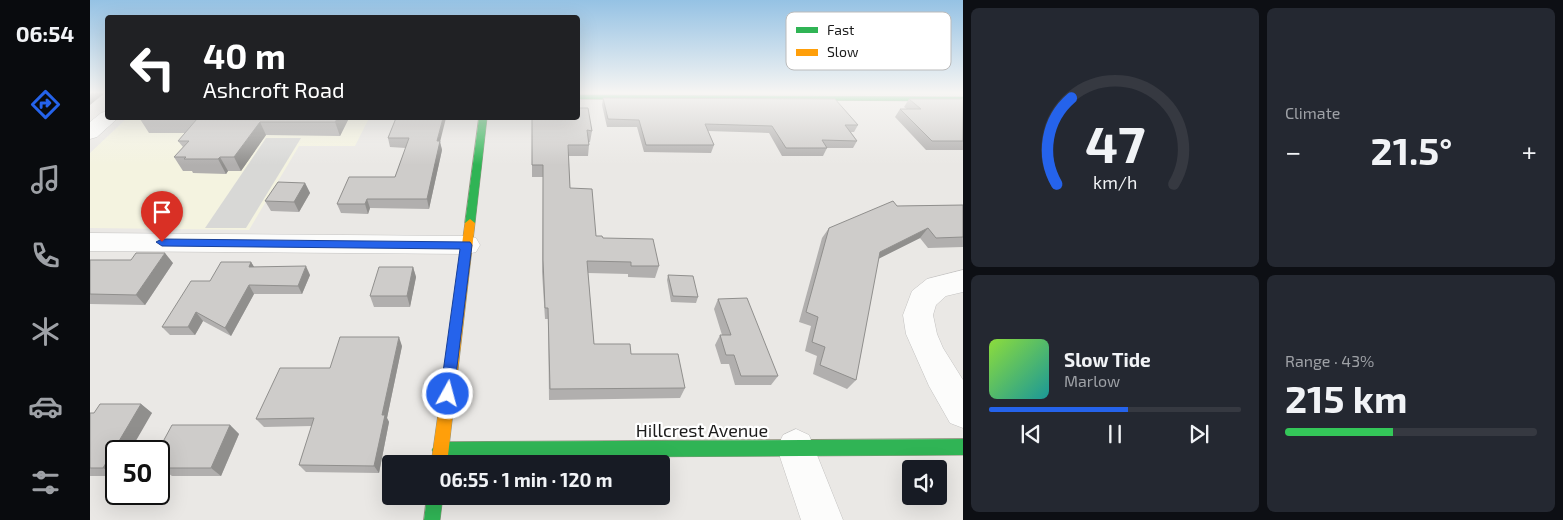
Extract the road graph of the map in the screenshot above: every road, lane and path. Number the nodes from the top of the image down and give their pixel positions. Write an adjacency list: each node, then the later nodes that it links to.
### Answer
1 (105, 120): 3 (street)
2 (483, 120): 5 (street)
3 (90, 133)
4 (90, 242): 5 (street)
5 (466, 245): 10 (street)
6 (963, 281): 7 (street)
7 (963, 411)
8 (796, 448): 9 (street, Hillcrest Avenue); 10 (street, Hillcrest Avenue); 14 (street)
9 (963, 448)
10 (440, 450): 11 (street)
11 (440, 455)
12 (434, 505): 13 (street)
13 (432, 520)
14 (822, 520)

